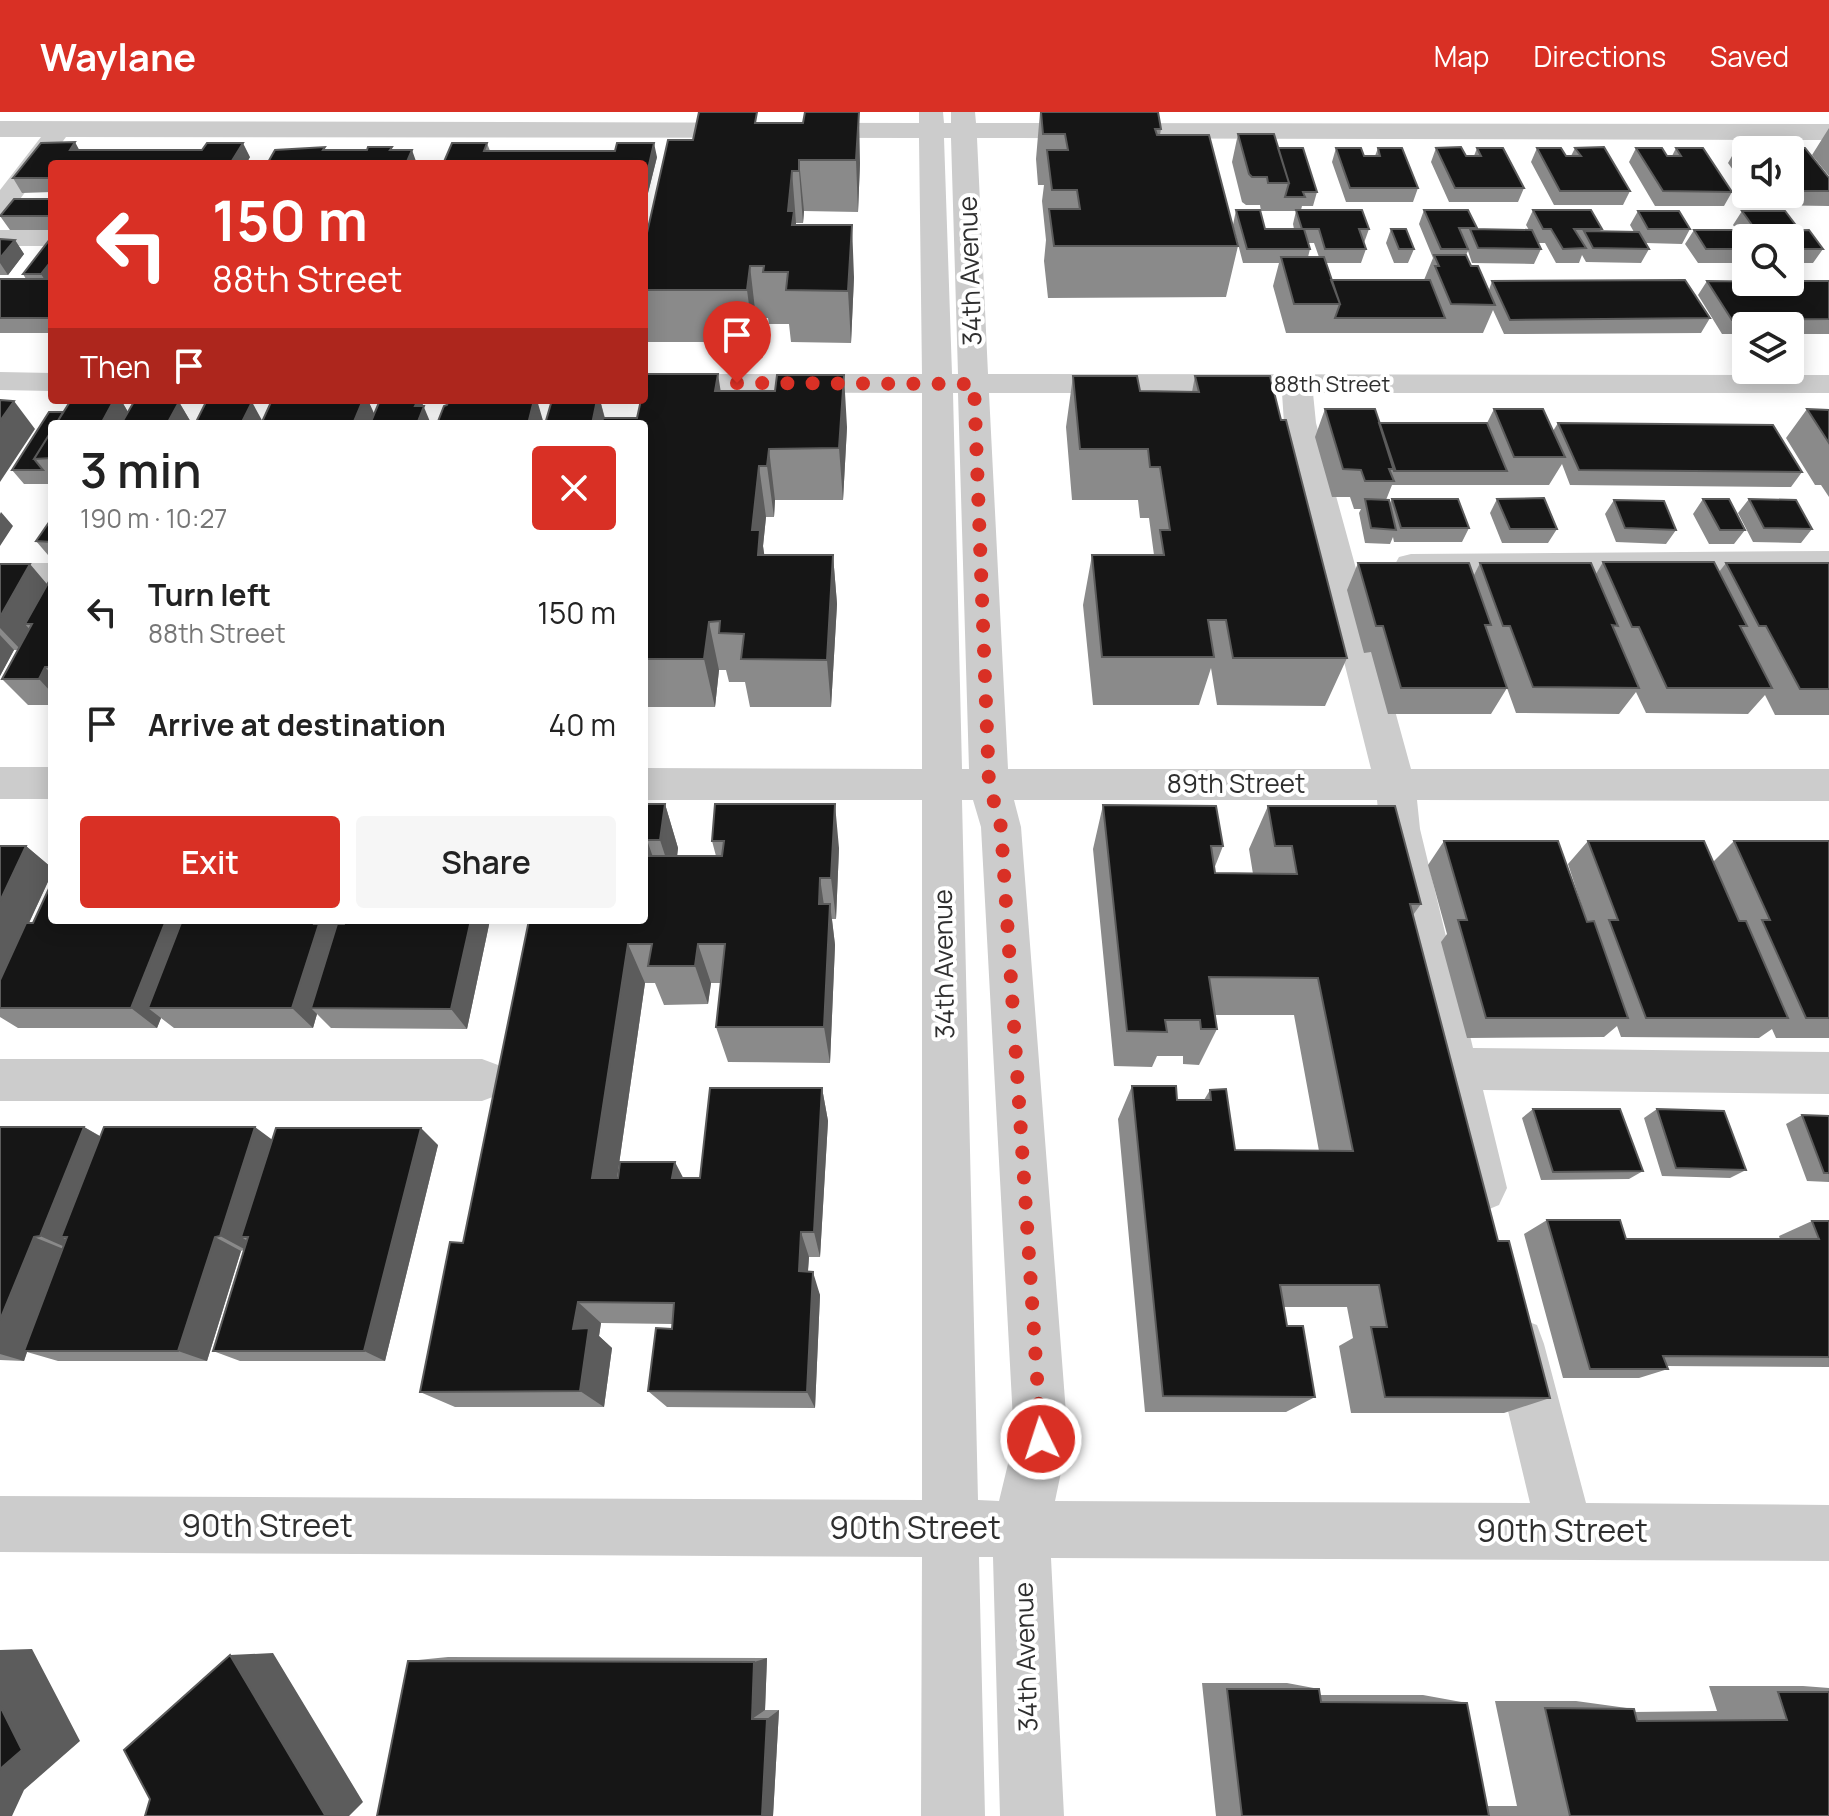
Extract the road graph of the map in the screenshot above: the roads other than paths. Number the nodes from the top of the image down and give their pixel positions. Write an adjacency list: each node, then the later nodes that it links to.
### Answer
1 (931, 122): 2 (street); 5 (street); 14 (street, 34th Avenue)
2 (964, 122): 6 (street); 15 (street, 34th Avenue)
3 (0, 129): 4 (street)
4 (60, 129): 5 (street); 8 (street)
5 (678, 130): 7 (street)
6 (1829, 132)
7 (671, 163)
8 (0, 208)
9 (0, 238): 10 (street)
10 (48, 238)
11 (0, 381): 12 (street)
12 (48, 382)
13 (648, 383): 14 (street, 88th Street)
14 (937, 384): 15 (street, 88th Street); 25 (street, 34th Avenue)
15 (974, 384): 16 (street, 88th Street); 26 (street, 34th Avenue)
16 (1297, 384): 17 (street, 88th Street); 19 (street)
17 (1829, 384)
18 (1829, 563): 19 (street)
19 (1364, 567): 27 (street)
20 (0, 575): 21 (street)
21 (48, 575)
22 (0, 783): 23 (street)
23 (48, 783)
24 (648, 784): 25 (street, 89th Street)
25 (941, 784): 26 (street, 89th Street); 36 (street, 34th Avenue)
26 (989, 784): 27 (street, 89th Street); 37 (street, 34th Avenue)
27 (1395, 784): 28 (street, 89th Street); 29 (street)
28 (1829, 785)
29 (1455, 1069): 30 (street); 33 (street)
30 (1829, 1073)
31 (0, 1080): 32 (street)
32 (482, 1080)
33 (1490, 1223)
34 (1508, 1299): 38 (street)
35 (0, 1524): 36 (street, 90th Street)
36 (950, 1527): 37 (street, 90th Street); 40 (street, 34th Avenue)
37 (1021, 1529): 38 (street, 90th Street); 41 (street, 34th Avenue)
38 (1566, 1532): 39 (street, 90th Street)
39 (1829, 1533)
40 (953, 1816)
41 (1032, 1816)

